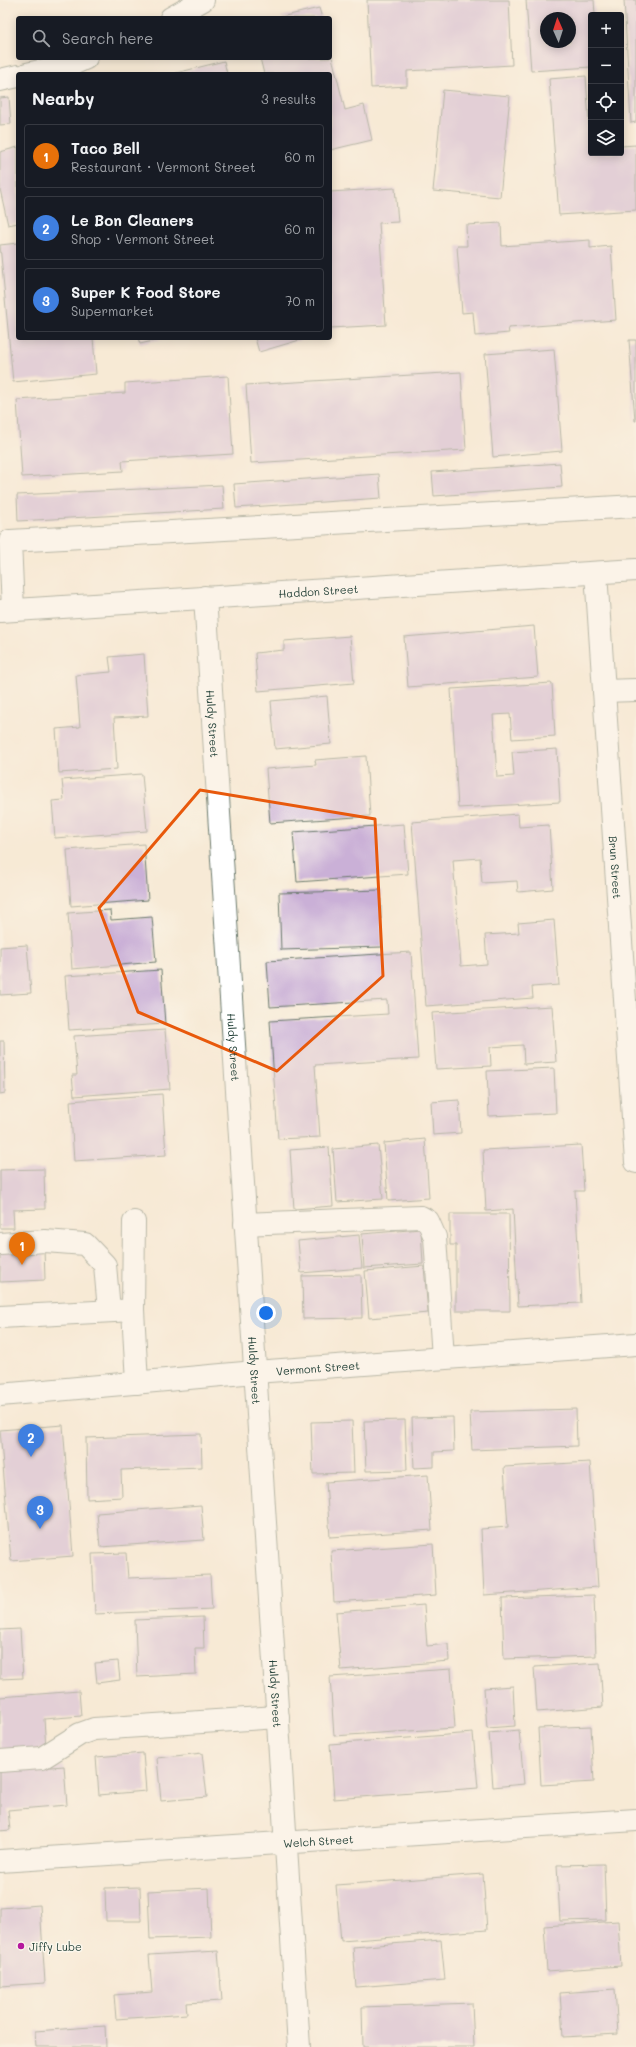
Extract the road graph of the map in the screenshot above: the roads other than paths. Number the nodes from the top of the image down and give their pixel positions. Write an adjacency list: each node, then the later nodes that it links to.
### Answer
1 (203, 0): 2 (street)
2 (175, 16)
3 (82, 60): 4 (street)
4 (36, 72)
5 (16, 76): 6 (street)
6 (0, 80)
7 (636, 506): 11 (street)
8 (636, 570): 9 (street, Haddon Street)
9 (596, 573): 10 (street, Haddon Street); 13 (street, Brun Street)
10 (205, 597): 11 (street, Haddon Street); 16 (street, Huldy Street)
11 (6, 610)
12 (636, 690): 13 (street)
13 (604, 691): 14 (street, Brun Street)
14 (636, 1162)
15 (134, 1222): 19 (street)
16 (246, 1224): 22 (street); 23 (street, Huldy Street)
17 (0, 1244): 18 (street)
18 (109, 1310): 19 (street); 20 (street)
19 (134, 1310): 24 (street)
20 (0, 1317)
21 (636, 1344): 22 (street, Vermont Street)
22 (443, 1358): 23 (street, Vermont Street)
23 (255, 1372): 24 (street, Vermont Street); 26 (street, Huldy Street)
24 (137, 1383): 25 (street, Vermont Street)
25 (0, 1396)
26 (278, 1717): 27 (street); 29 (street, Huldy Street)
27 (0, 1761)
28 (636, 1820): 29 (street, Welch Street)
29 (286, 1842): 30 (street, Welch Street); 31 (street, Huldy Street)
30 (0, 1861)
31 (299, 2047)

